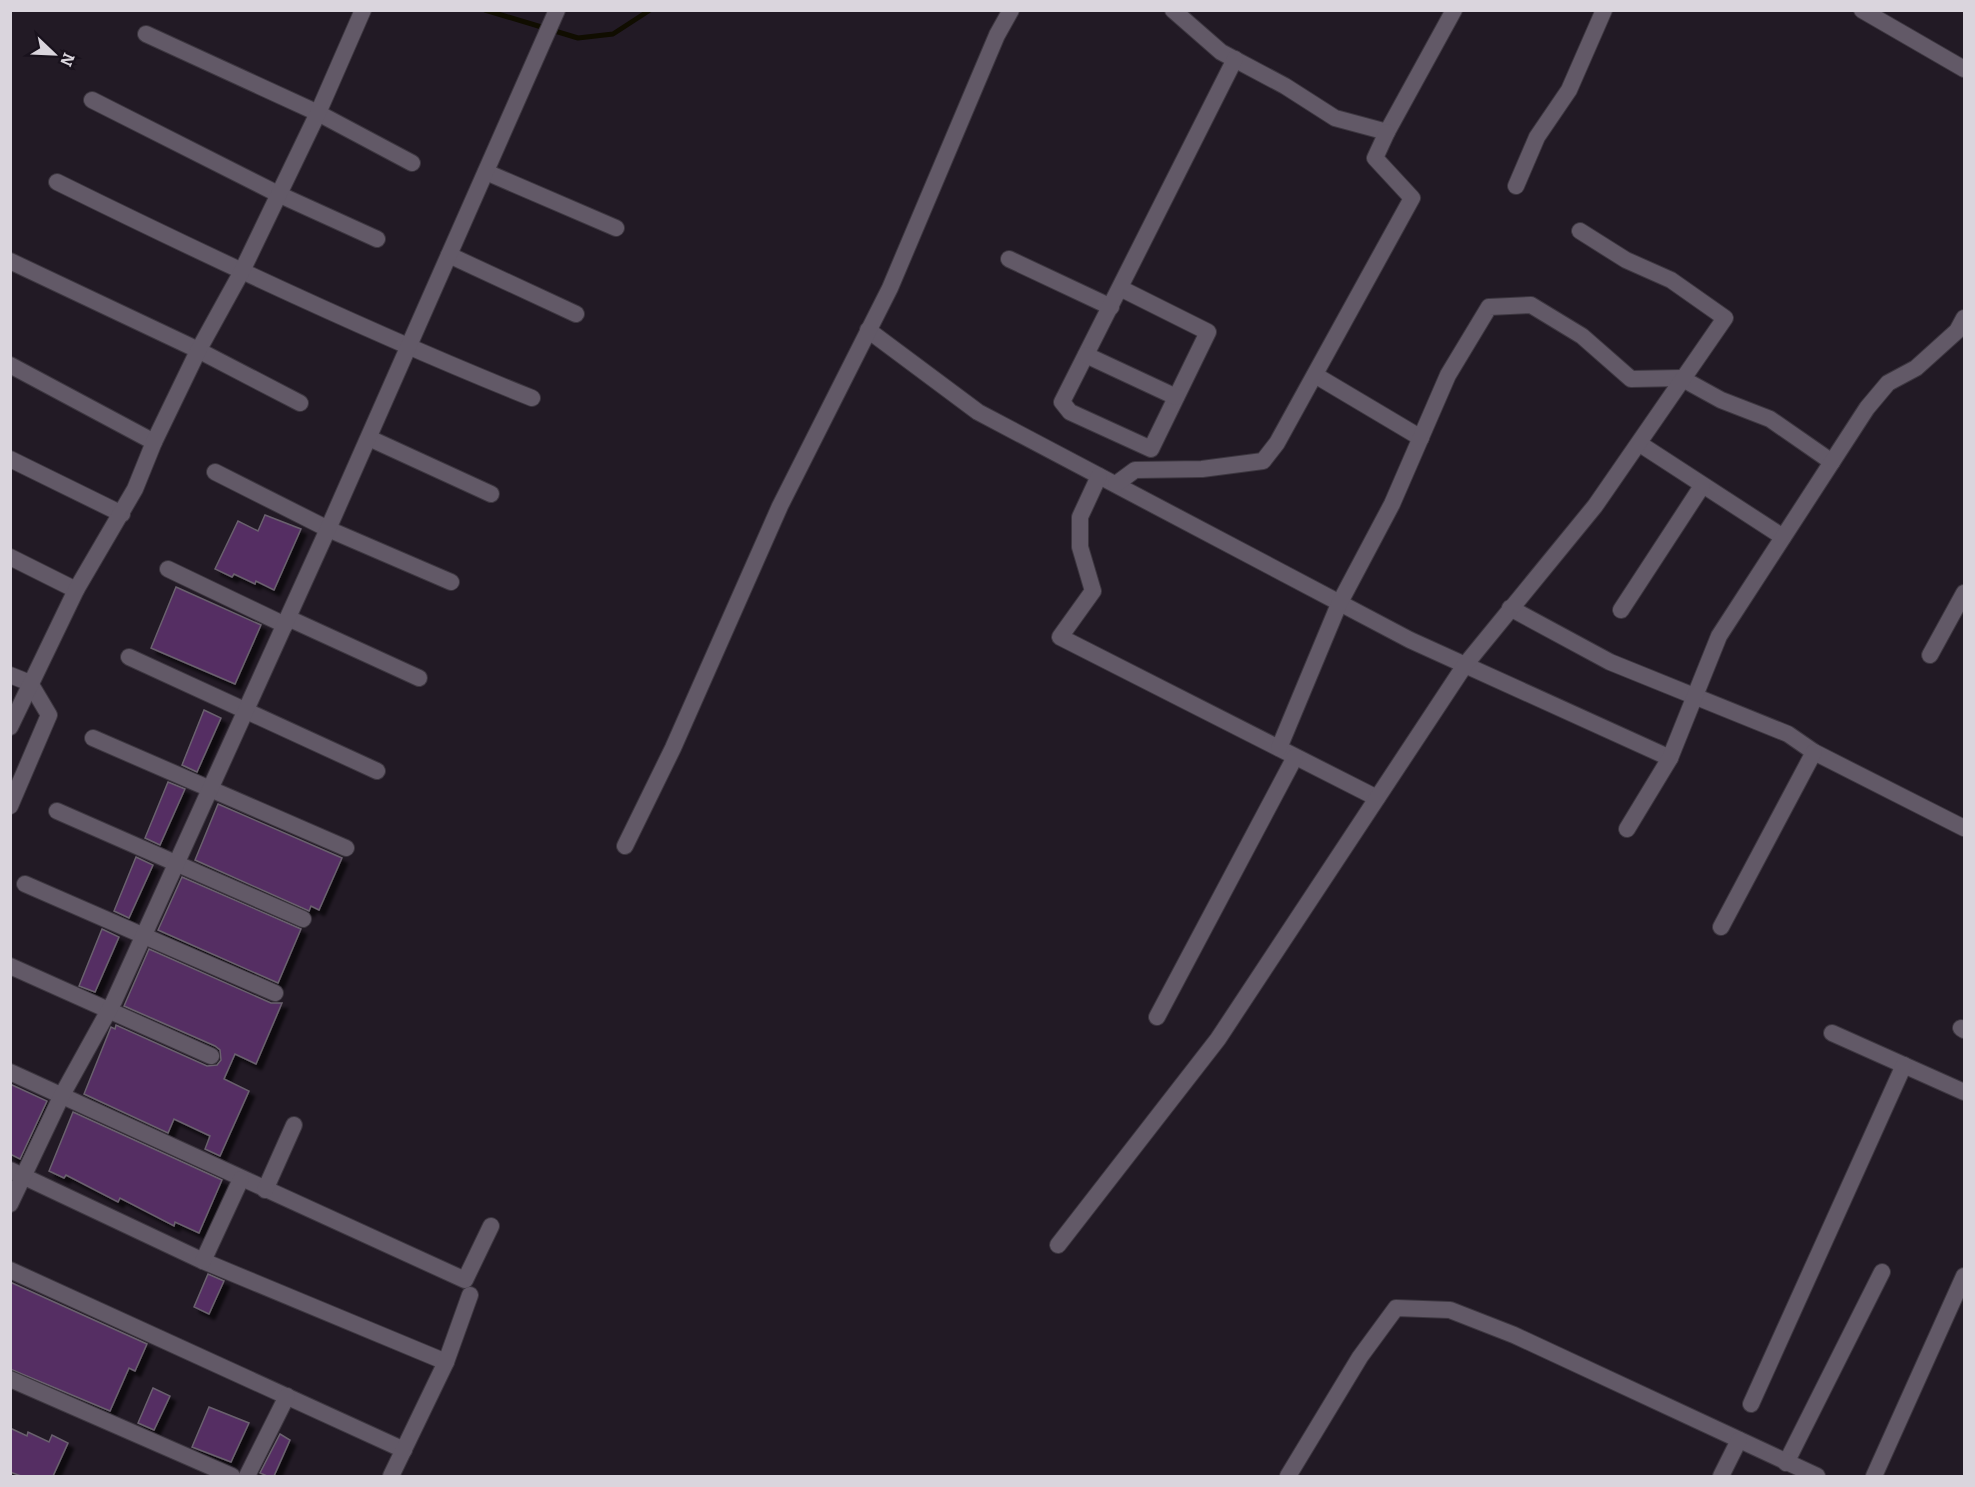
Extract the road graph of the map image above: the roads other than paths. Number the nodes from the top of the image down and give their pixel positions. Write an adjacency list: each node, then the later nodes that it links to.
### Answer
1 (363, 10): 12 (street)
2 (1011, 10): 30 (street)
3 (1173, 10): 9 (street)
4 (1454, 10): 13 (street)
5 (1604, 10): 17 (street)
6 (1862, 10): 10 (street)
7 (556, 14): 15 (street)
8 (146, 34): 12 (street)
9 (1235, 59): 13 (street); 26 (street)
10 (1965, 69)
11 (92, 100): 18 (street)
12 (318, 113): 14 (street); 18 (street)
13 (1387, 132): 35 (street)
14 (412, 163)
15 (486, 172): 19 (street); 22 (street)
16 (57, 182): 25 (street)
17 (1516, 186)
18 (278, 194): 21 (street); 25 (street)
19 (616, 228)
20 (1580, 231): 36 (street)
21 (377, 239)
22 (449, 255): 28 (street); 31 (street)
23 (1009, 259): 27 (street)
24 (10, 261): 32 (street)
25 (241, 273): 31 (street); 32 (street)
26 (1120, 288): 27 (street); 37 (street)
27 (1111, 307): 33 (street)
28 (576, 314)
29 (1965, 318): 45 (street)
30 (868, 330): 47 (street); 84 (street)
31 (408, 348): 38 (street); 40 (street)
32 (198, 351): 39 (street); 42 (street)
33 (1086, 355): 37 (street); 37 (street)
34 (10, 365): 42 (street)
35 (1315, 375): 41 (street); 48 (street)
36 (1681, 378): 41 (street); 43 (street); 45 (street)
37 (1176, 397)
38 (532, 399)
39 (300, 404)
40 (369, 438): 50 (street); 52 (street)
41 (1421, 438): 59 (street)
42 (154, 442): 51 (street)
43 (1640, 444): 49 (street); 60 (street)
44 (10, 459): 51 (street)
45 (1832, 462): 53 (street)
46 (215, 472): 52 (street)
47 (1099, 476): 48 (street); 73 (street)
48 (1116, 484): 59 (street)
49 (1702, 486): 53 (street); 61 (street)
50 (491, 494)
51 (122, 514): 57 (street)
52 (328, 528): 56 (street); 62 (street)
53 (1783, 537): 69 (street)
54 (10, 557): 57 (street)
55 (168, 569): 62 (street)
56 (451, 582)
57 (76, 590): 68 (street)
58 (1965, 593): 63 (street)
59 (1339, 604): 65 (street); 73 (street)
60 (1510, 608): 65 (street); 69 (street)
61 (1621, 610)
62 (286, 621): 67 (street); 70 (street)
63 (1930, 655)
64 (129, 657): 70 (street)
65 (1465, 665): 76 (street); 79 (street)
66 (10, 675): 68 (street)
67 (418, 678)
68 (30, 683): 71 (street); 80 (street)
69 (1695, 696): 74 (street); 76 (street)
70 (245, 710): 77 (street); 78 (street)
71 (10, 727)
72 (93, 738): 78 (street)
73 (1279, 748): 75 (street)
74 (1814, 752): 82 (street); 89 (street)
75 (1295, 757): 79 (street); 94 (street)
76 (1670, 758): 83 (street)
77 (377, 771)
78 (208, 789): 85 (street); 86 (street)
79 (1377, 798): 107 (street)
80 (10, 806)
81 (57, 811): 86 (street)
82 (1965, 828)
83 (1627, 829)
84 (625, 846)
85 (346, 848)
86 (175, 864): 88 (street); 90 (street)
87 (25, 884): 90 (street)
88 (303, 919)
89 (1721, 927)
90 (143, 936): 92 (street); 93 (street)
91 (10, 966): 93 (street)
92 (275, 993)
93 (110, 1010): 96 (street); 100 (street)
94 (1157, 1017)
95 (1832, 1033): 97 (street)
96 (211, 1056)
97 (1904, 1065): 99 (street); 116 (street)
98 (10, 1072): 100 (street)
99 (1965, 1092)
100 (62, 1095): 102 (street); 103 (street)
101 (294, 1125): 104 (street)
102 (17, 1173): 105 (street); 108 (street)
103 (241, 1179): 104 (street); 108 (street)
104 (265, 1190): 106 (street)
105 (10, 1204)
106 (491, 1226)
107 (1058, 1245)
108 (202, 1261): 113 (street)
109 (10, 1270): 115 (street)
110 (1882, 1272): 119 (street)
111 (1965, 1276): 126 (street)
112 (470, 1295): 113 (street)
113 (446, 1362): 118 (street)
114 (10, 1378): 121 (street)
115 (287, 1396): 118 (street); 122 (street)
116 (1751, 1404)
117 (1739, 1440): 119 (street); 124 (street); 125 (street)
118 (404, 1450): 123 (street)
119 (1786, 1463): 120 (street)
120 (1810, 1475)
121 (232, 1476)
122 (247, 1476)
123 (391, 1476)
124 (1288, 1476)
125 (1721, 1476)
126 (1874, 1476)

